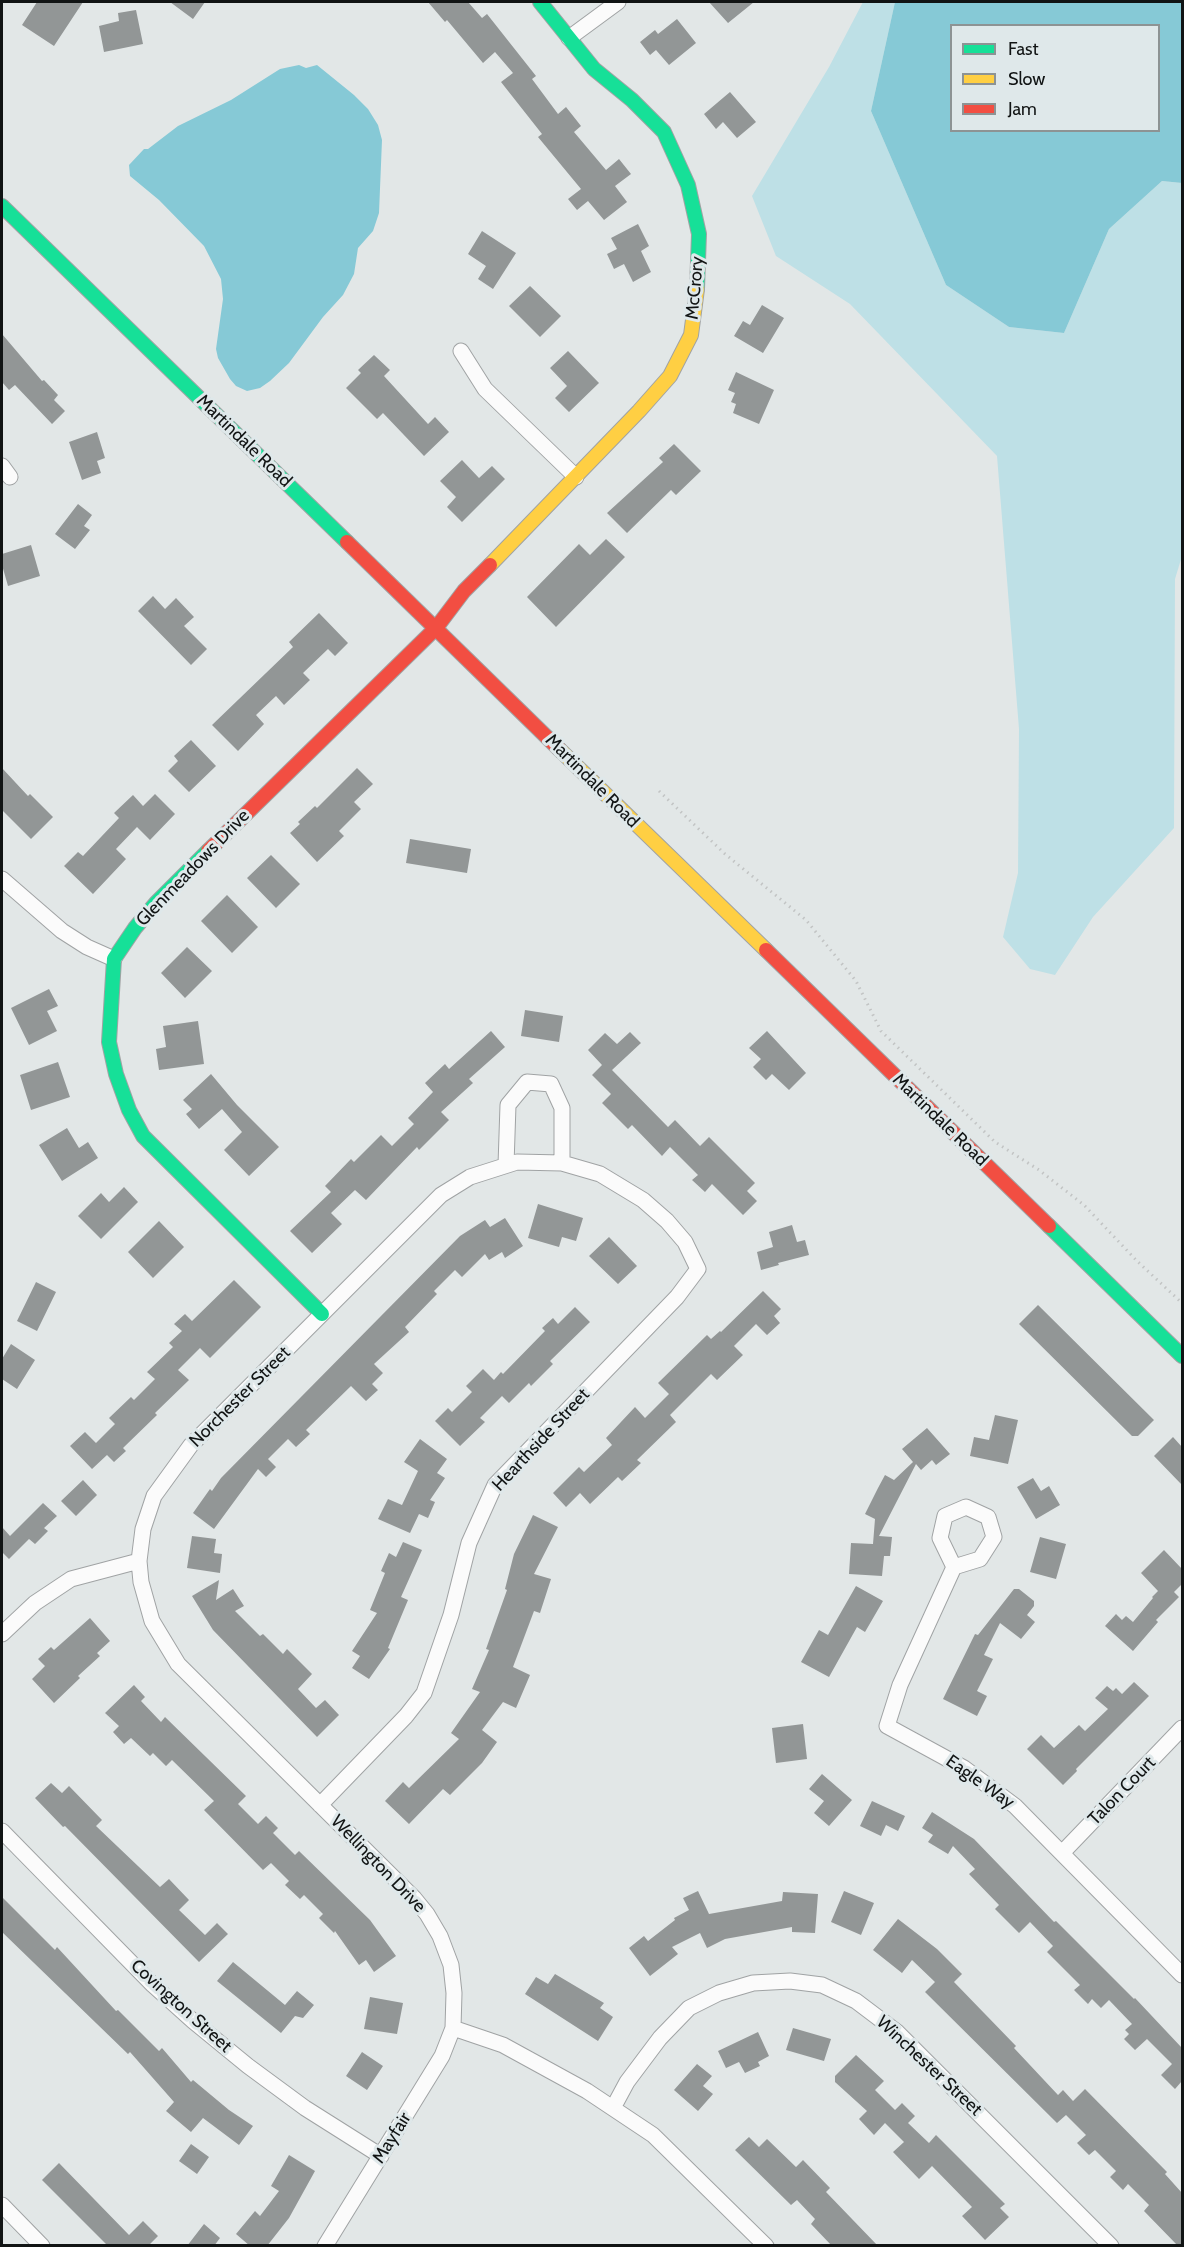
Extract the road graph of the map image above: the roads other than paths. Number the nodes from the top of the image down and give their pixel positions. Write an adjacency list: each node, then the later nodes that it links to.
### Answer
1 (540, 2): 3 (street, McCrory)
2 (618, 2): 3 (street)
3 (569, 38): 6 (street, McCrory)
4 (2, 206): 8 (street, Martindale Road)
5 (460, 351): 6 (street)
6 (576, 477): 7 (street, McCrory)
7 (498, 557): 8 (street, Glenmeadows Drive)
8 (436, 628): 10 (street, Glenmeadows Drive); 15 (street, Martindale Road)
9 (2, 879): 10 (street)
10 (114, 959): 14 (street)
11 (539, 1162): 12 (street, Hearthside Street); 13 (street, Norchester Street)
12 (562, 1163): 13 (street); 20 (street, Hearthside Street)
13 (506, 1165): 14 (street, Norchester Street)
14 (322, 1314): 16 (street, Norchester Street)
15 (1182, 1356)
16 (139, 1560): 18 (street); 20 (street, Wellington Drive)
17 (954, 1567): 22 (street, Eagle Way)
18 (2, 1634)
19 (1182, 1728): 22 (street, Talon Court)
20 (320, 1804): 24 (street, Wellington Drive)
21 (2, 1832): 26 (street, Covington Street)
22 (1062, 1853): 23 (street, Eagle Way)
23 (1182, 1976)
24 (453, 2028): 25 (street); 26 (street, Mayfair)
25 (613, 2108): 30 (street); 31 (street, Winchester Street)
26 (381, 2156): 29 (street, Mayfair)
27 (2, 2205): 28 (street)
28 (42, 2246)
29 (325, 2246)
30 (766, 2246)
31 (1111, 2246)

